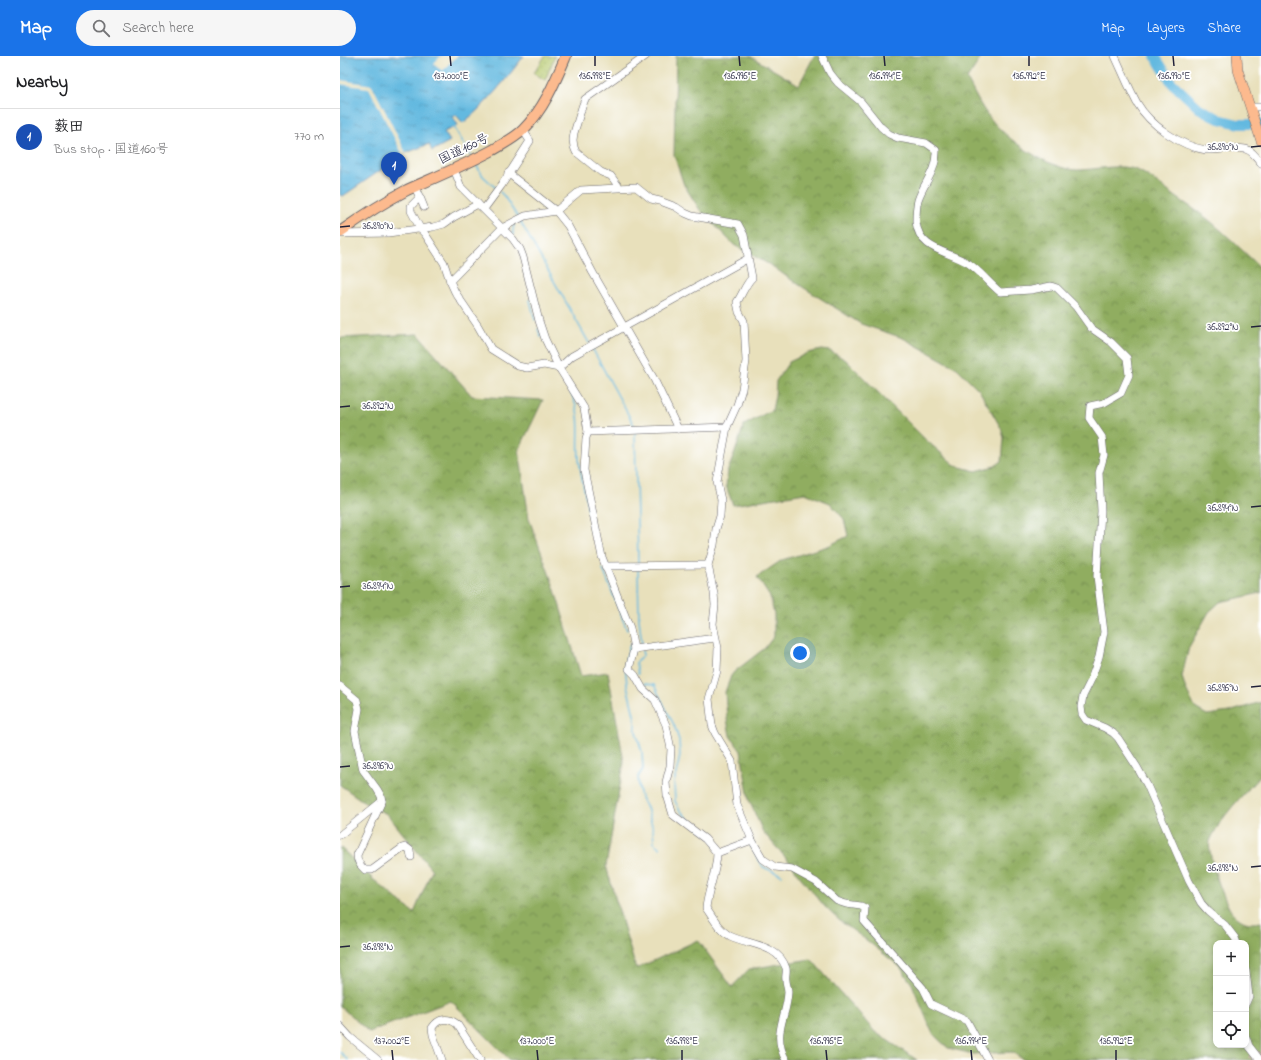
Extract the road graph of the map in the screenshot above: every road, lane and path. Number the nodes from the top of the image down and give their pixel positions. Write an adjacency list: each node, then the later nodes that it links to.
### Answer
1 (566, 56): 8 (highway, 国道160号)
2 (646, 56): 14 (street)
3 (822, 56): 37 (street)
4 (1115, 56): 10 (street)
5 (1237, 56): 7 (main road)
6 (1261, 107): 7 (street)
7 (1251, 109): 9 (main road)
8 (523, 130): 11 (highway, 国道160号); 12 (street)
9 (1261, 141)
10 (1261, 163)
11 (454, 169): 13 (highway, 国道160号); 15 (street)
12 (508, 173): 15 (street); 16 (street)
13 (415, 187): 18 (highway, 国道160号); 19 (street)
14 (619, 187): 16 (street); 20 (street)
15 (481, 206): 17 (street); 19 (street)
16 (556, 211): 17 (street); 22 (street)
17 (502, 228): 21 (street); 23 (street)
18 (341, 230): 19 (street)
19 (421, 230): 21 (street)
20 (747, 259): 22 (street); 24 (street)
21 (450, 281): 23 (street)
22 (625, 328): 23 (street); 25 (street)
23 (559, 368): 26 (street)
24 (727, 427): 25 (street); 28 (street)
25 (678, 429): 26 (street)
26 (588, 432): 27 (street)
27 (605, 566): 28 (street); 30 (street)
28 (708, 566): 29 (street)
29 (715, 638): 30 (street); 34 (street)
30 (634, 649): 35 (street)
31 (340, 686): 32 (street)
32 (382, 801): 33 (street); 36 (street)
33 (340, 835)
34 (752, 840): 35 (street); 46 (street)
35 (717, 852): 45 (street)
36 (412, 857)
37 (1235, 940)
38 (340, 1026): 39 (street)
39 (361, 1045): 41 (street); 42 (street)
40 (1249, 1047): 47 (street)
41 (371, 1060)
42 (378, 1060)
43 (442, 1060): 44 (street)
44 (480, 1060)
45 (786, 1060)
46 (988, 1060)
47 (1260, 1060)

